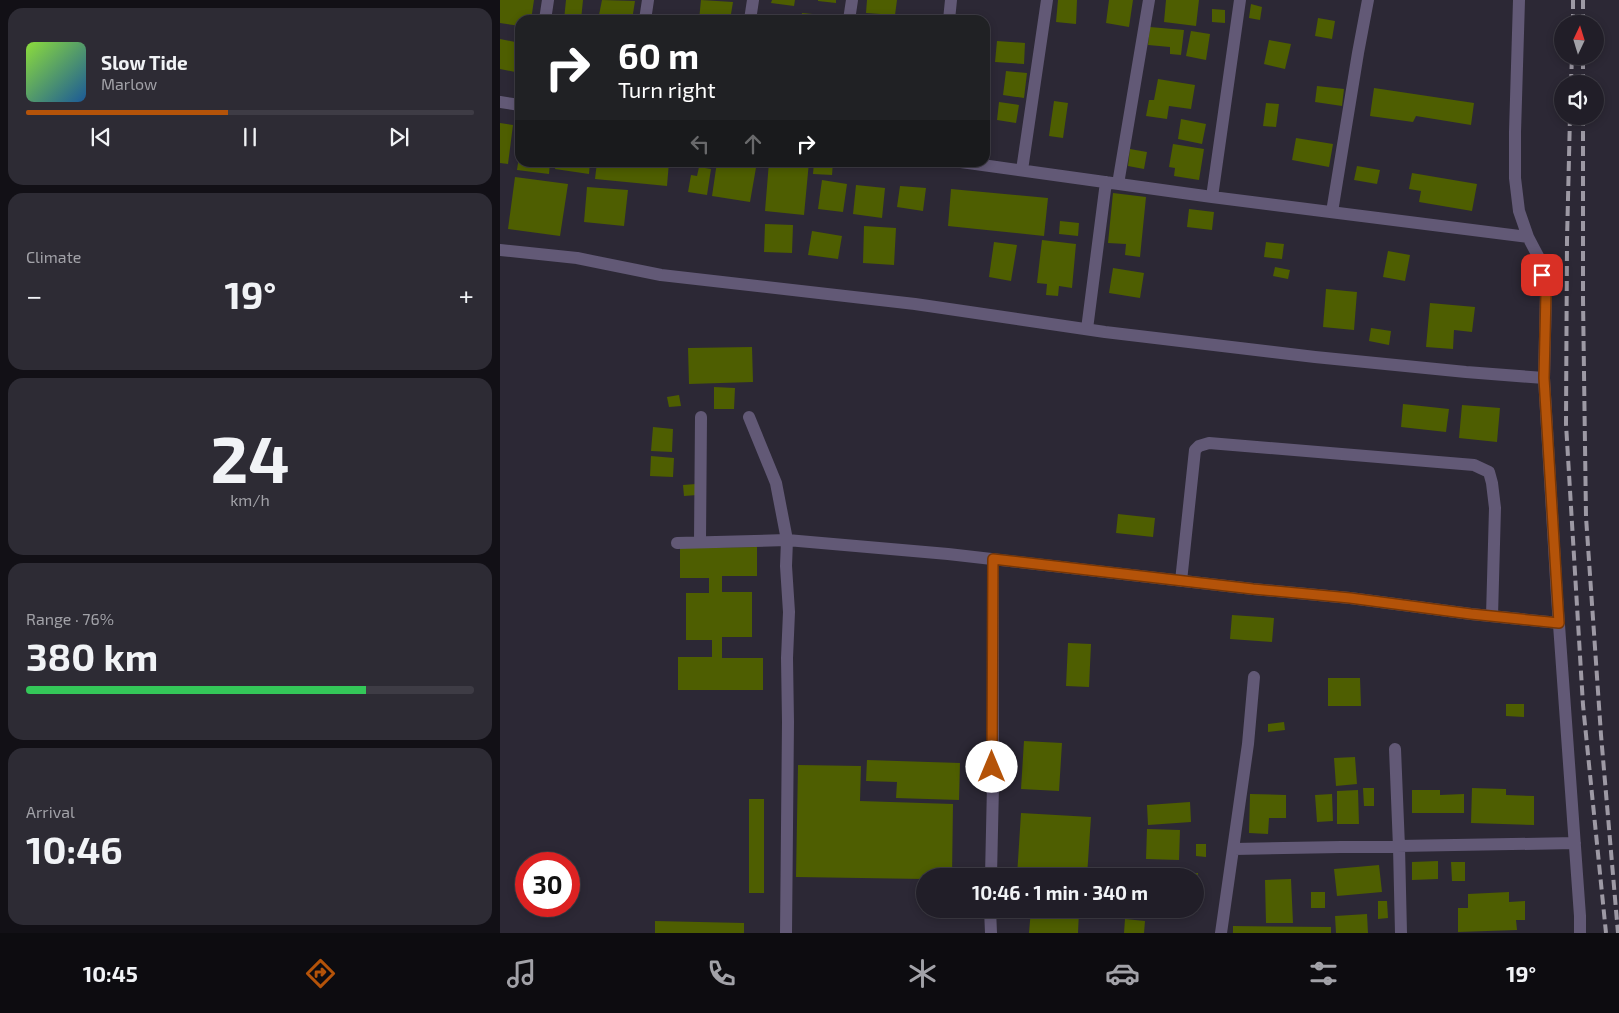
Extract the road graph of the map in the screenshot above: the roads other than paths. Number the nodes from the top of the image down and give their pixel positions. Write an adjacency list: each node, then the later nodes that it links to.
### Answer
1 (548, 0): 11 (street)
2 (648, 0): 12 (street)
3 (753, 0): 13 (street)
4 (852, 0): 14 (street)
5 (951, 0): 15 (street)
6 (1047, 0): 19 (street)
7 (1149, 0): 20 (street)
8 (1240, 0): 21 (street)
9 (1368, 0): 22 (street)
10 (1519, 0): 23 (street)
11 (546, 15)
12 (646, 15)
13 (751, 15)
14 (850, 15)
15 (950, 15)
16 (500, 102): 17 (street)
17 (515, 104)
18 (990, 166): 19 (street)
19 (1022, 170): 20 (street)
20 (1112, 183): 21 (street); 25 (street)
21 (1212, 197): 22 (street)
22 (1332, 212): 23 (street)
23 (1528, 237): 26 (street)
24 (500, 250): 25 (street)
25 (1087, 329): 26 (street)
26 (1544, 378): 35 (street)
27 (701, 417): 30 (street)
28 (749, 417): 29 (street)
29 (788, 540): 30 (street); 32 (street); 43 (street)
30 (700, 541): 31 (street)
31 (677, 543)
32 (993, 559): 33 (street); 41 (street)
33 (1181, 581): 34 (street); 34 (street)
34 (1492, 616): 35 (street)
35 (1559, 623): 38 (street)
36 (1254, 677): 40 (street)
37 (1395, 749): 39 (street)
38 (1574, 843): 39 (street); 47 (street)
39 (1399, 847): 40 (street); 46 (street)
40 (1234, 849): 45 (street)
41 (991, 868)
42 (990, 918): 44 (street)
43 (786, 933)
44 (991, 933)
45 (1221, 933)
46 (1401, 933)
47 (1580, 933)

